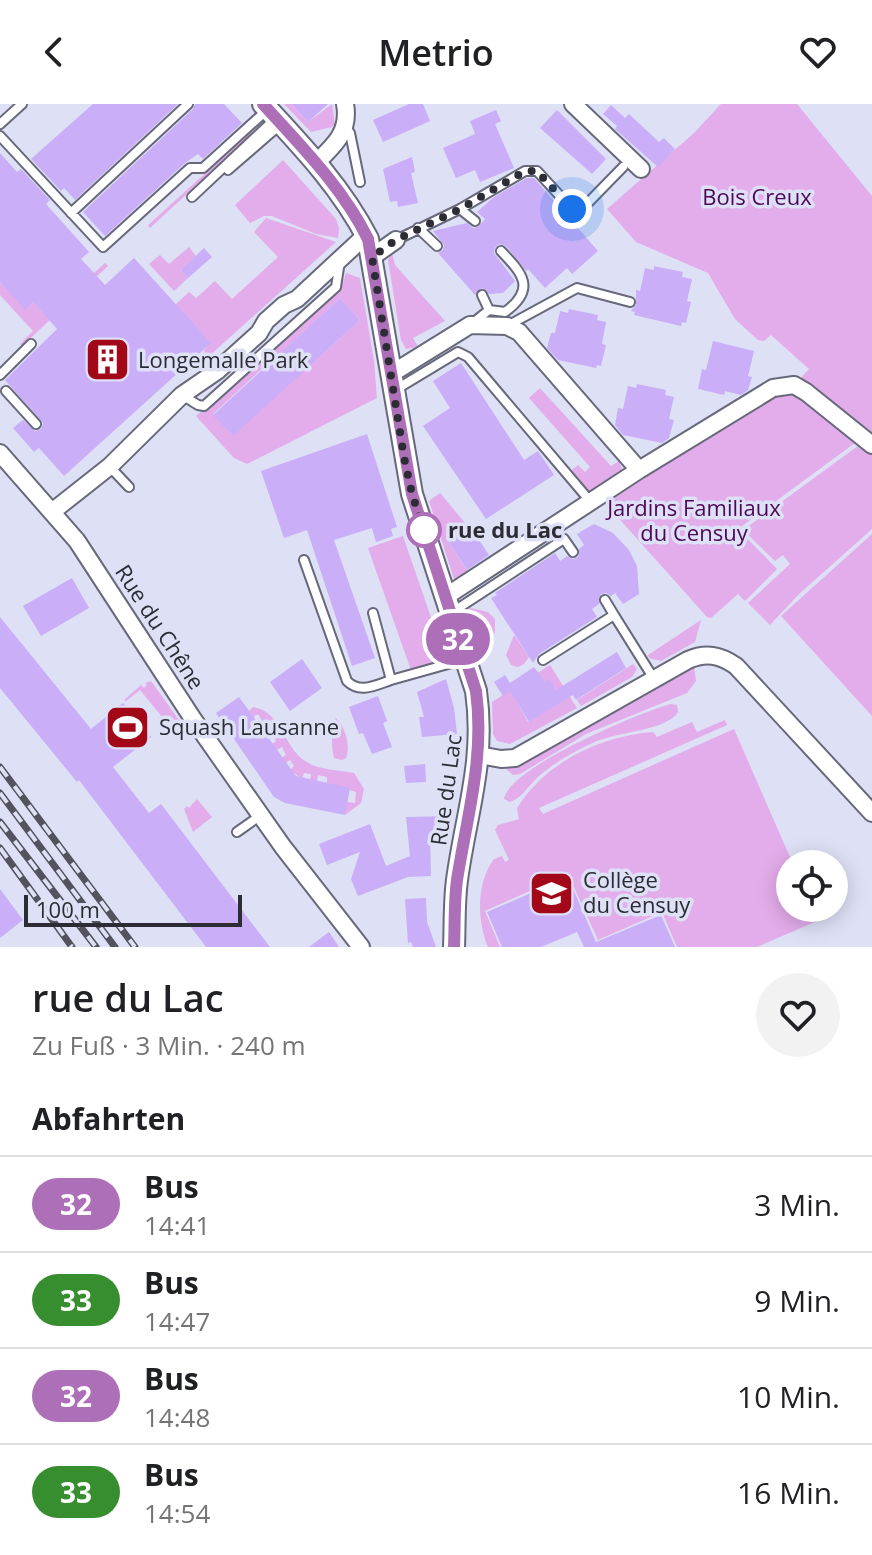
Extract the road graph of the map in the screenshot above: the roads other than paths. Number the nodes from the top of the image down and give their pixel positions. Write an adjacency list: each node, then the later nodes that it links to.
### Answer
1 (22, 104): 6 (lane)
2 (188, 104): 15 (lane)
3 (345, 104): 7 (street)
4 (573, 104): 11 (street)
5 (272, 114): 9 (street, Rue du Lac); 13 (lane); 15 (lane)
6 (0, 124)
7 (346, 128): 9 (street); 12 (lane)
8 (0, 136): 15 (lane)
9 (316, 163): 19 (street, Rue du Lac)
10 (623, 167): 14 (lane)
11 (641, 169)
12 (360, 182)
13 (194, 198)
14 (460, 209): 16 (lane); 17 (lane)
15 (71, 213)
16 (475, 221)
17 (418, 228): 18 (lane); 20 (lane)
18 (396, 240): 19 (street)
19 (369, 244): 29 (street, Rue du Lac); 34 (street)
20 (437, 246)
21 (501, 251): 24 (lane)
22 (482, 295): 24 (lane)
23 (630, 302): 26 (lane)
24 (489, 310): 25 (lane)
25 (470, 325): 26 (street); 29 (street)
26 (507, 326): 35 (street)
27 (31, 344): 28 (lane)
28 (0, 375)
29 (392, 382): 37 (lane); 42 (street, Rue du Lac)
30 (5, 391): 31 (lane)
31 (36, 424)
32 (872, 445): 35 (street)
33 (0, 453): 38 (street, Rue du Chêne)
34 (110, 466): 36 (lane); 38 (street)
35 (639, 470): 37 (street)
36 (129, 487)
37 (591, 502): 42 (street)
38 (53, 511): 51 (street, Rue du Chêne)
39 (573, 552): 42 (lane)
40 (304, 560): 48 (lane)
41 (605, 600): 44 (lane)
42 (448, 605): 45 (street, Rue du Lac)
43 (373, 613): 48 (lane)
44 (614, 615): 46 (lane); 47 (lane)
45 (466, 659): 48 (lane); 49 (street, Rue du Lac)
46 (543, 660)
47 (654, 679): 49 (street); 50 (street)
48 (391, 680)
49 (479, 755): 54 (street, Rue du Lac)
50 (872, 813)
51 (261, 815): 52 (lane); 53 (street, Rue du Chêne)
52 (237, 832)
53 (361, 947)
54 (454, 947)

